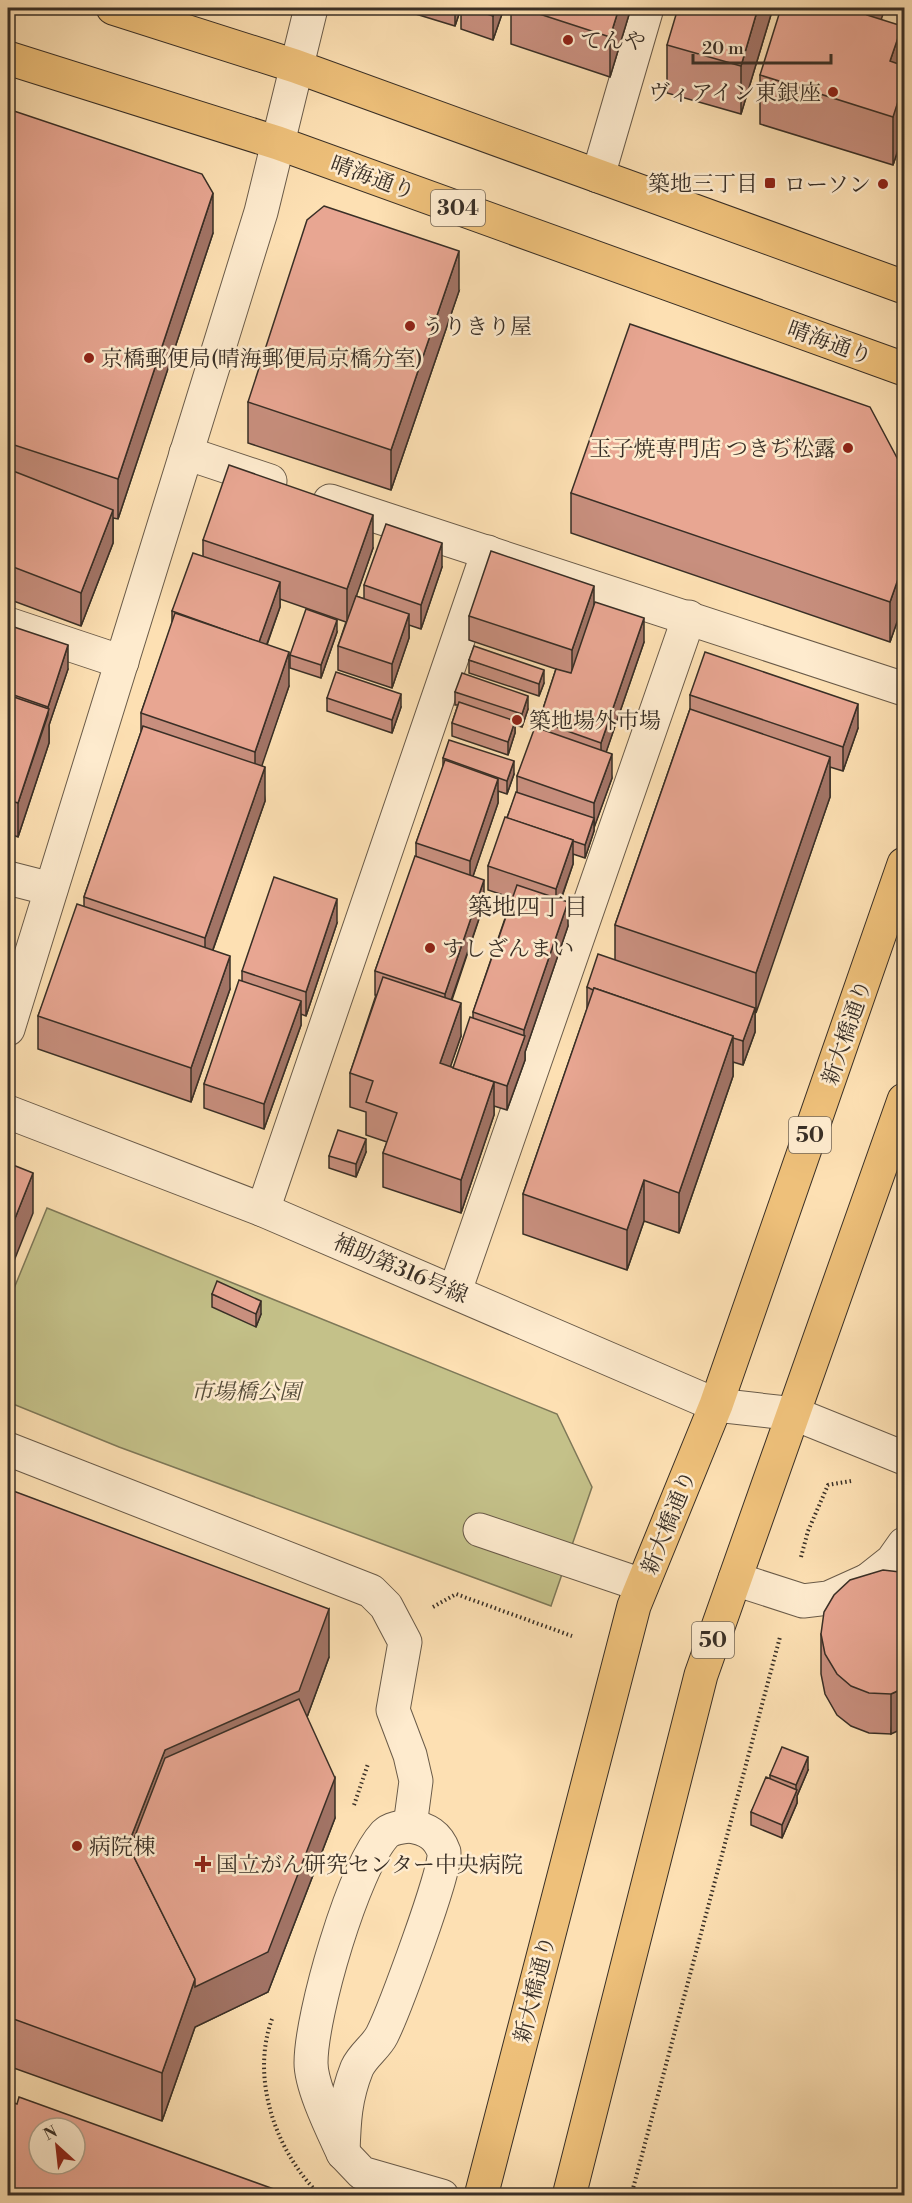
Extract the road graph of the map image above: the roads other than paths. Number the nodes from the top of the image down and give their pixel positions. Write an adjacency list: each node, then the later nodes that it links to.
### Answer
1 (113, 8): 5 (main road)
2 (311, 8): 5 (street)
3 (647, 8): 7 (street)
4 (8, 58): 6 (main road, 晴海通り / 304)
5 (295, 66): 6 (street); 7 (main road)
6 (278, 142): 9 (main road, 晴海通り / 304); 10 (street)
7 (598, 176): 8 (main road)
8 (904, 287)
9 (904, 369)
10 (186, 453): 11 (street); 14 (street)
11 (488, 552): 12 (street); 22 (street)
12 (689, 617): 15 (street); 23 (street)
13 (8, 624): 14 (street)
14 (122, 662): 18 (street)
15 (904, 688)
16 (904, 864): 24 (main road, 新大橋通り / 50)
17 (8, 878): 18 (street)
18 (51, 889): 19 (street)
19 (8, 1029)
20 (904, 1100): 25 (main road, 50)
21 (8, 1112): 22 (street, 補助第316号線)
22 (263, 1210): 23 (street, 補助第316号線)
23 (455, 1291): 24 (street, 補助第316号線)
24 (716, 1405): 25 (street, 補助第316号線); 31 (main road, 新大橋通り / 50)
25 (795, 1414): 27 (street, 補助第316号線); 30 (main road, 50)
26 (8, 1449): 32 (street)
27 (904, 1458)
28 (480, 1530): 31 (street)
29 (904, 1544): 30 (street)
30 (735, 1579): 36 (main road, 50)
31 (642, 1585): 35 (main road, 新大橋通り / 50)
32 (410, 1826): 33 (street); 33 (street)
33 (354, 2174): 34 (street)
34 (442, 2196)
35 (481, 2196)
36 (569, 2196)

